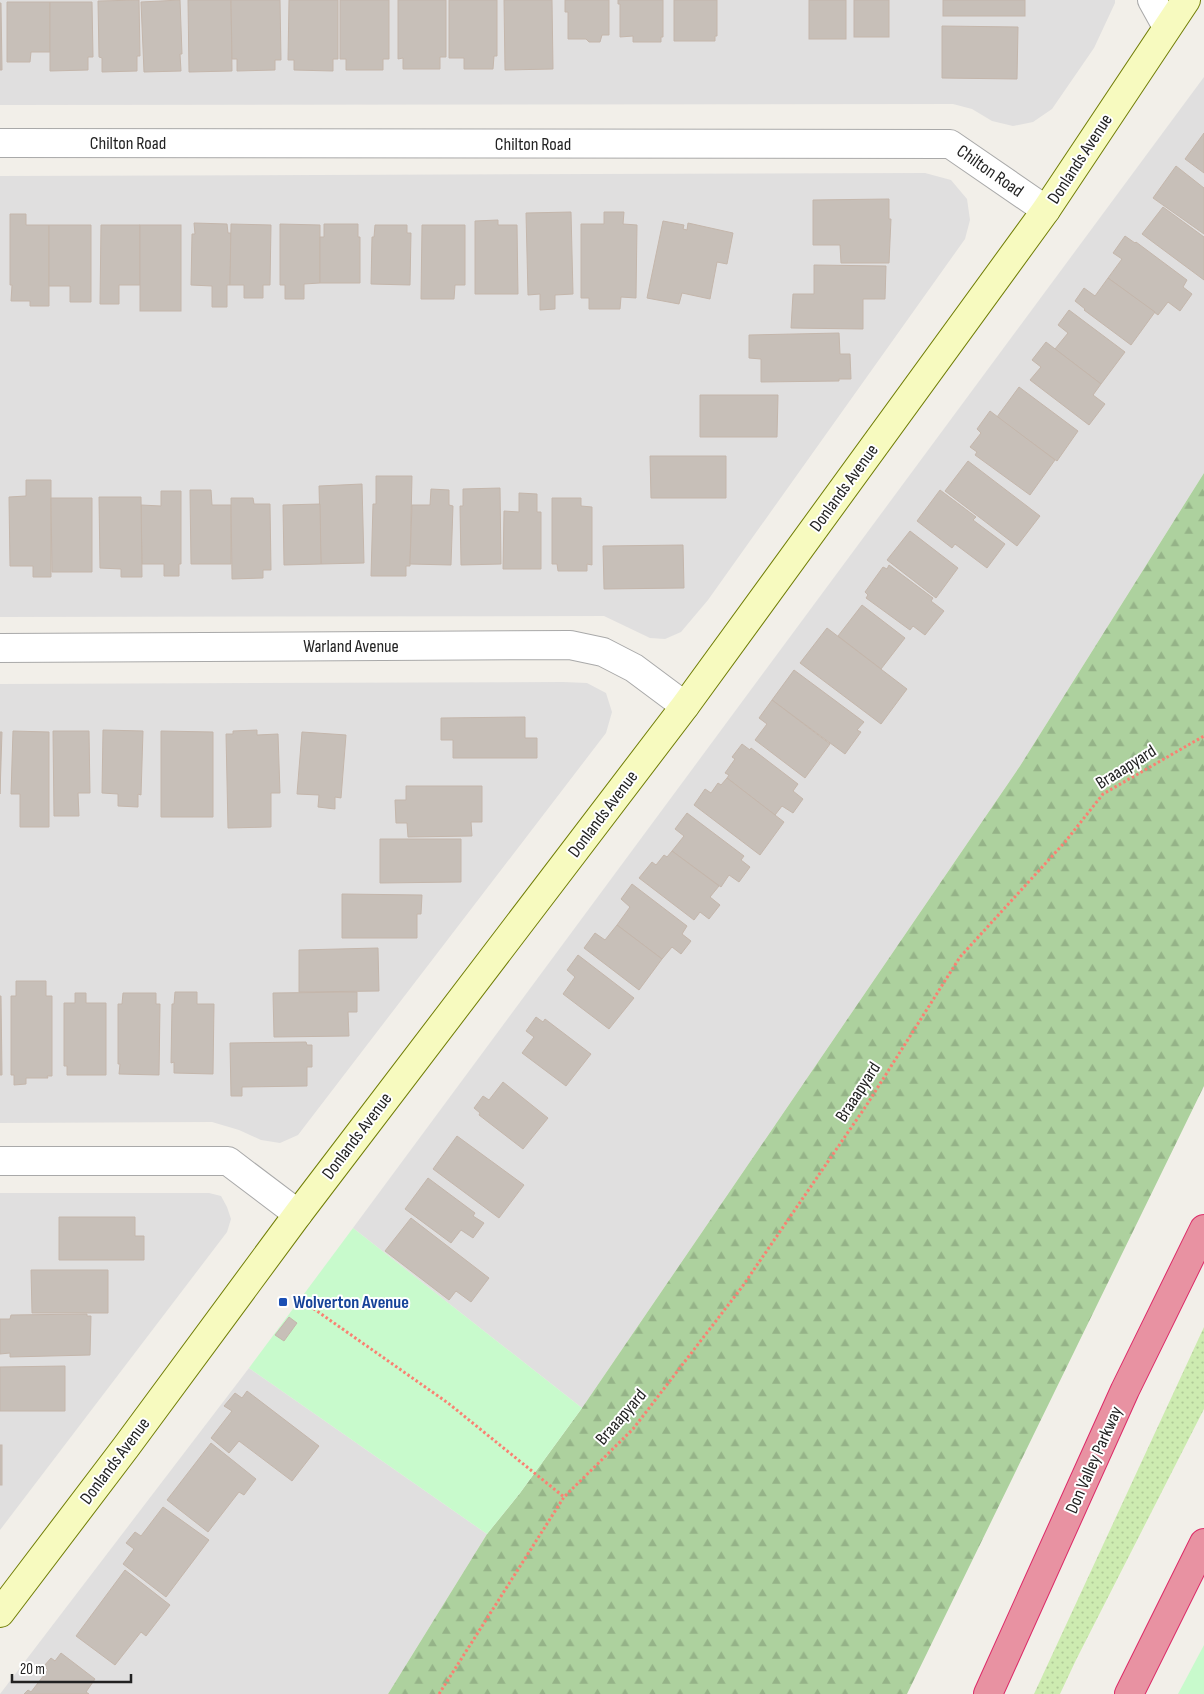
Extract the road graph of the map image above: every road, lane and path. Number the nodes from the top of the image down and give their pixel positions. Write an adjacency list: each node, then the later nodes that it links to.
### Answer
1 (1152, 0): 3 (street)
2 (1186, 0): 3 (street, Donlands Avenue)
3 (1167, 28): 5 (street, Donlands Avenue)
4 (0, 143): 5 (street, Chilton Road)
5 (1046, 210): 7 (street, Donlands Avenue)
6 (0, 648): 7 (street, Warland Avenue)
7 (685, 706): 10 (street, Donlands Avenue)
8 (1204, 736): 13 (path, Braaapyard)
9 (0, 1161): 10 (street)
10 (298, 1214): 15 (street, Donlands Avenue)
11 (1204, 1229): 17 (highway, Don Valley Parkway)
12 (296, 1296): 13 (path)
13 (564, 1497): 16 (path, Braaapyard)
14 (1204, 1543): 18 (highway)
15 (0, 1613)
16 (439, 1694)
17 (988, 1694)
18 (1129, 1694)

